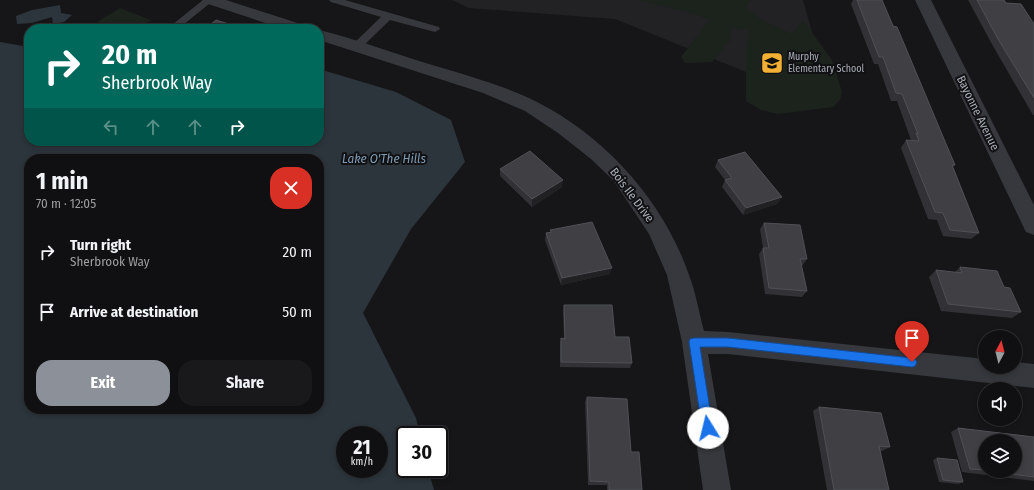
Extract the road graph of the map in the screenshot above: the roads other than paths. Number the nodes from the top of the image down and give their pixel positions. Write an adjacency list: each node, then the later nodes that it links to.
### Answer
1 (210, 0): 5 (lane); 6 (street)
2 (334, 0): 4 (lane)
3 (923, 0): 10 (street, Bayonne Avenue)
4 (388, 16): 7 (lane); 9 (lane)
5 (179, 24)
6 (285, 24)
7 (435, 29)
8 (324, 37): 9 (street, Bois Ile Drive)
9 (356, 47): 11 (street, Bois Ile Drive)
10 (1034, 226)
11 (694, 342): 12 (street); 13 (street, Bois Ile Drive)
12 (1034, 376)
13 (717, 490)

